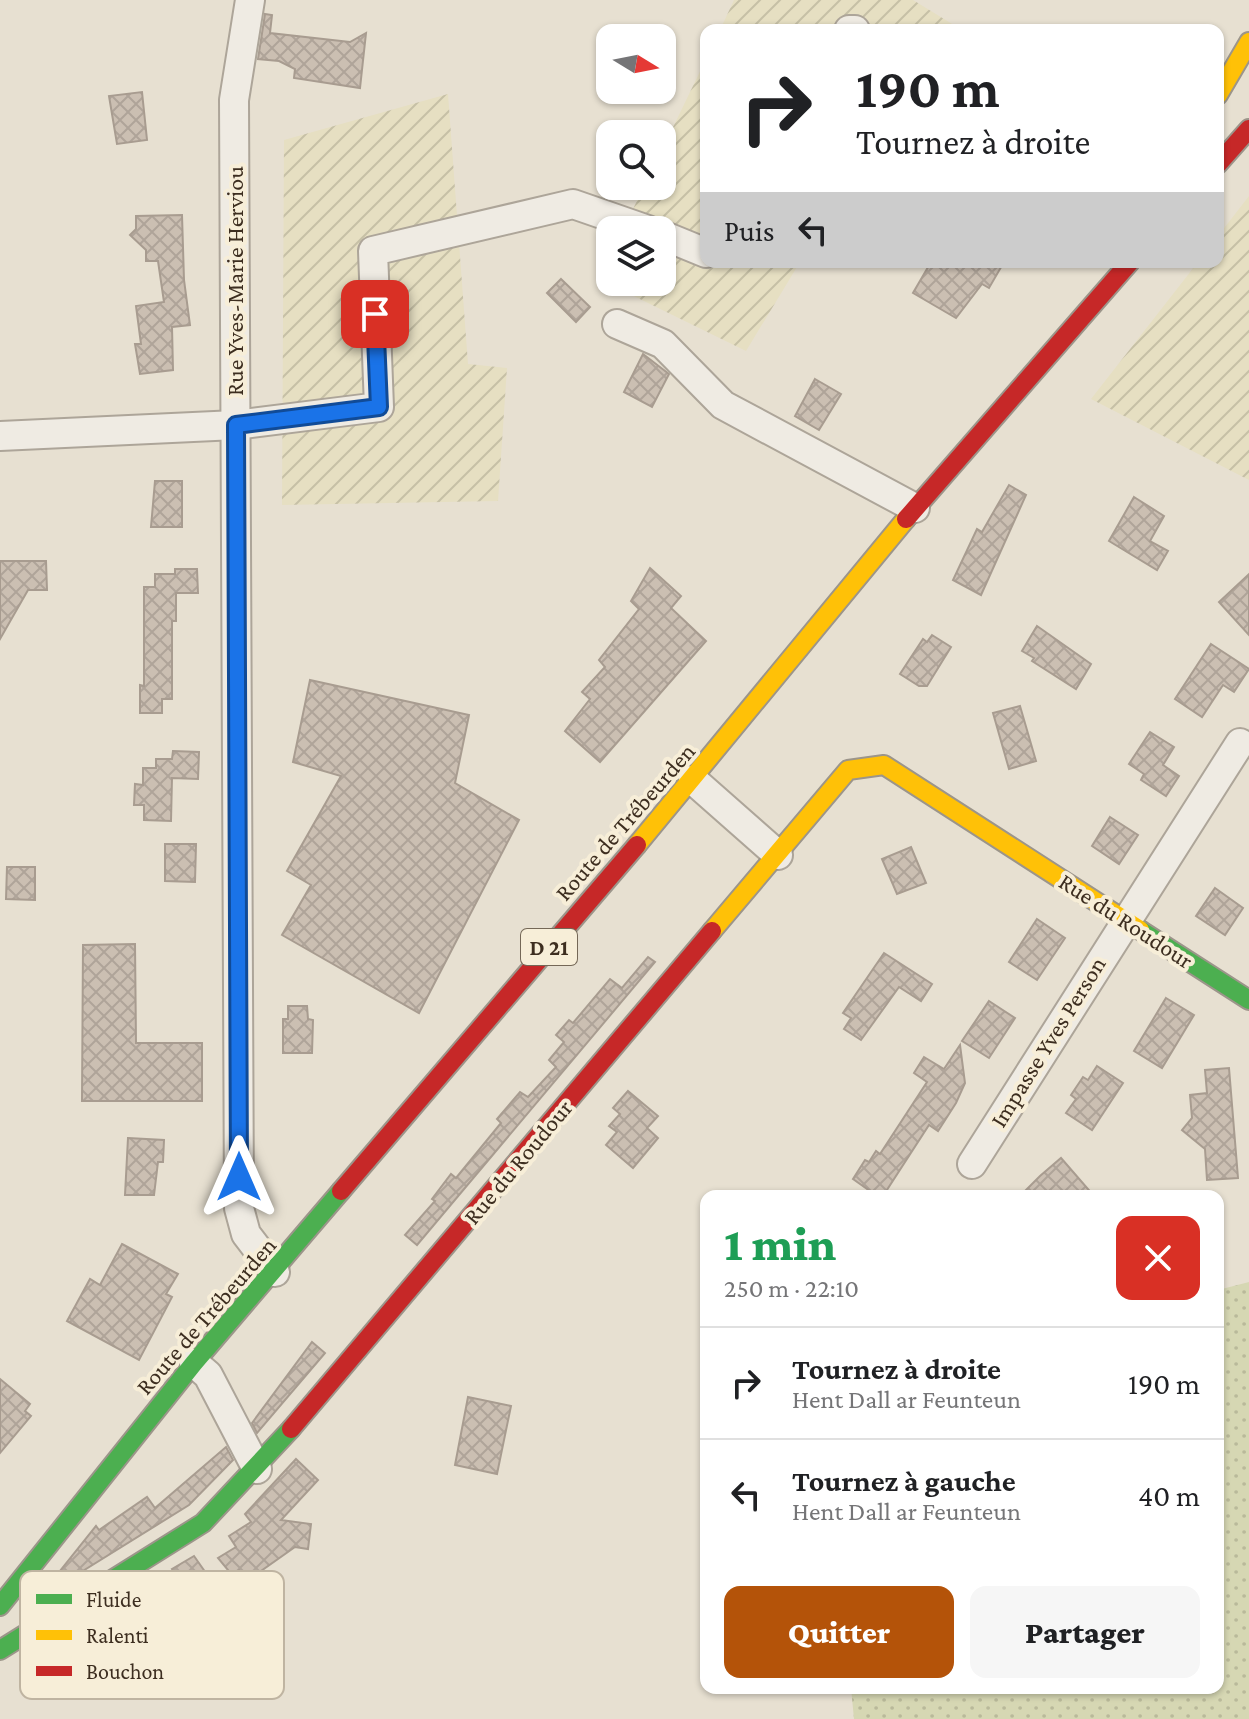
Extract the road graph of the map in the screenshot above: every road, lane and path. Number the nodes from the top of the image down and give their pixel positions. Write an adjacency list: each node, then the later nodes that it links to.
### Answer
1 (250, 0): 13 (street, Rue Yves-Marie Herviou)
2 (1249, 42): 3 (main road)
3 (1224, 85)
4 (1249, 129): 5 (main road)
5 (1224, 157)
6 (608, 216): 13 (street)
7 (676, 241): 8 (street)
8 (700, 251)
9 (1118, 268): 11 (main road, Route de Trébeurden)
10 (1125, 268): 11 (main road, Route de Trébeurden / D 21)
11 (1104, 292): 15 (main road, Route de Trébeurden / D 21)
12 (617, 324): 15 (street)
13 (236, 425): 14 (street); 22 (street, Rue Yves-Marie Herviou)
14 (0, 436)
15 (915, 508): 17 (main road, Route de Trébeurden / D 21)
16 (1240, 743): 19 (street, Impasse Yves Person)
17 (693, 780): 18 (street); 22 (main road, Route de Trébeurden / D 21)
18 (778, 855): 19 (main road, Rue du Roudour); 24 (main road, Rue du Roudour)
19 (1124, 921): 20 (main road, Rue du Roudour); 21 (street, Impasse Yves Person)
20 (1249, 1000)
21 (972, 1164)
22 (275, 1272): 23 (main road, Route de Trébeurden / D 21)
23 (194, 1363): 24 (street); 25 (main road, Route de Trébeurden / D 21)
24 (257, 1469): 26 (main road, Rue du Roudour)
25 (28, 1571)
26 (126, 1571)
27 (20, 1581): 28 (main road, Route de Trébeurden / D 21)
28 (0, 1606)
29 (20, 1637): 30 (main road, Rue du Roudour)
30 (0, 1650)

